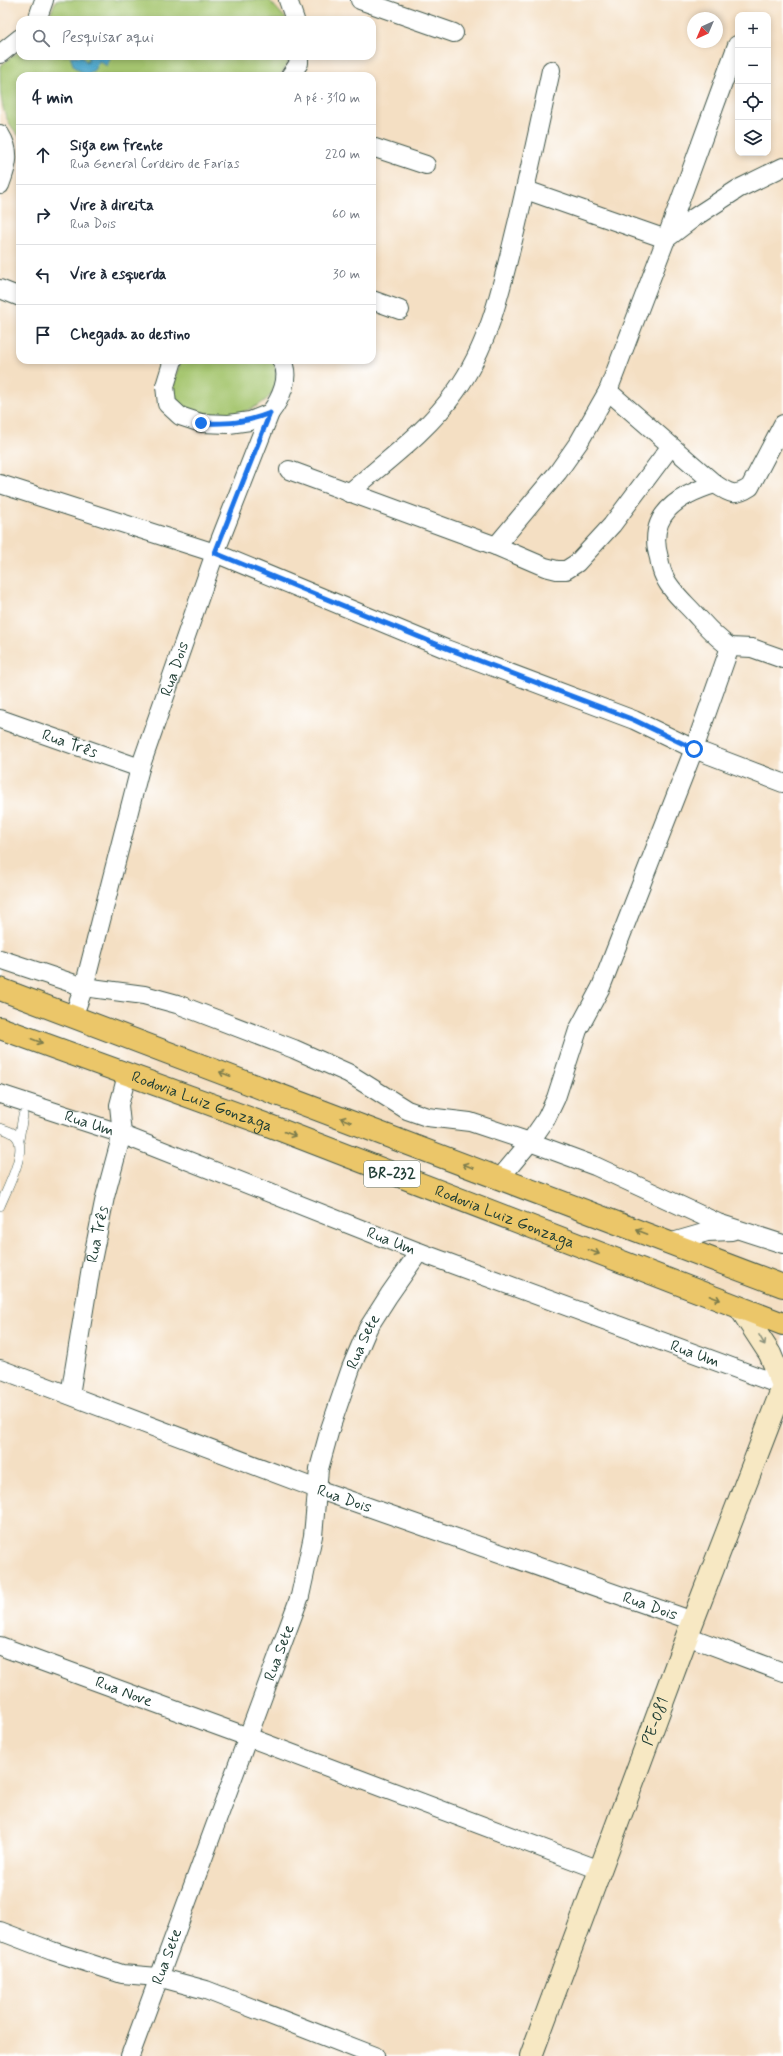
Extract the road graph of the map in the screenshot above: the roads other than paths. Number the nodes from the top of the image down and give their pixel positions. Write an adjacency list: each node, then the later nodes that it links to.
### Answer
1 (44, 0): 4 (street)
2 (288, 0): 5 (street)
3 (360, 0): 6 (street)
4 (38, 16)
5 (294, 16)
6 (454, 33)
7 (16, 41): 9 (street)
8 (736, 48): 19 (street)
9 (0, 54)
10 (299, 60): 12 (street)
11 (551, 70): 18 (street)
12 (293, 72)
13 (7, 142): 17 (street)
14 (376, 148): 15 (street)
15 (426, 165)
16 (781, 170): 19 (street)
17 (0, 185)
18 (526, 190): 19 (street); 33 (street)
19 (666, 239): 26 (street)
20 (0, 289): 21 (street)
21 (16, 295)
22 (376, 301): 23 (street)
23 (400, 310)
24 (172, 364): 27 (street)
25 (282, 364): 27 (street, Rua Dois)
26 (608, 391): 29 (street); 34 (street)
27 (270, 413): 35 (street, Rua Dois)
28 (783, 424): 32 (street)
29 (671, 446): 32 (street); 34 (street)
30 (289, 470): 33 (street)
31 (0, 484): 35 (street)
32 (716, 484): 36 (street)
33 (349, 493): 34 (street)
34 (496, 546)
35 (215, 553): 39 (street); 40 (street, Rua Dois)
36 (730, 647): 37 (street); 39 (street)
37 (783, 659)
38 (0, 719): 40 (street, Rua Três)
39 (694, 749): 41 (street); 53 (street)
40 (140, 768): 43 (street, Rua Dois)
41 (783, 783)
42 (0, 959): 43 (street)
43 (84, 987): 45 (street, Rua Dois); 53 (street)
44 (0, 989): 45 (highway, BR-232)
45 (73, 1016): 54 (highway, BR-232, one-way to 45)
46 (0, 1028): 47 (highway, Rodovia Luiz Gonzaga / BR-232, one-way to 47)
47 (127, 1075): 51 (street, Rua Três); 61 (highway, Rodovia Luiz Gonzaga / BR-232, one-way to 61)
48 (0, 1094): 49 (street, Rua Um)
49 (24, 1109): 51 (street, Rua Um); 52 (lane)
50 (0, 1128): 52 (lane)
51 (122, 1134): 59 (street, Rua Um); 65 (street, Rua Três)
52 (19, 1140): 55 (lane)
53 (530, 1142): 54 (street); 56 (street)
54 (500, 1178): 57 (highway, BR-232, one-way to 54)
55 (0, 1206)
56 (740, 1230): 57 (street); 58 (street)
57 (669, 1243): 60 (highway, BR-232)
58 (783, 1244)
59 (419, 1252): 64 (street, Rua Um); 66 (street, Rua Sete)
60 (776, 1279)
61 (740, 1308): 62 (highway, Rodovia Luiz Gonzaga / BR-232); 64 (street, one-way to 64)
62 (783, 1324)
63 (0, 1369): 65 (street, Rua Dois)
64 (783, 1386): 67 (street, PE-081 / PE-081)
65 (70, 1395): 66 (street, Rua Dois)
66 (317, 1489): 67 (street, Rua Dois); 70 (street, Rua Sete)
67 (690, 1628): 69 (street, Rua Dois); 71 (street, PE-081 / PE-081)
68 (0, 1646): 70 (street, Rua Nove)
69 (783, 1672)
70 (248, 1737): 71 (street); 73 (street, Rua Sete)
71 (600, 1870): 76 (street, PE-081 / PE-081)
72 (0, 1931): 73 (street)
73 (158, 1977): 74 (street, Rua Sete); 75 (street)
74 (130, 2056)
75 (375, 2056)
76 (531, 2056)

